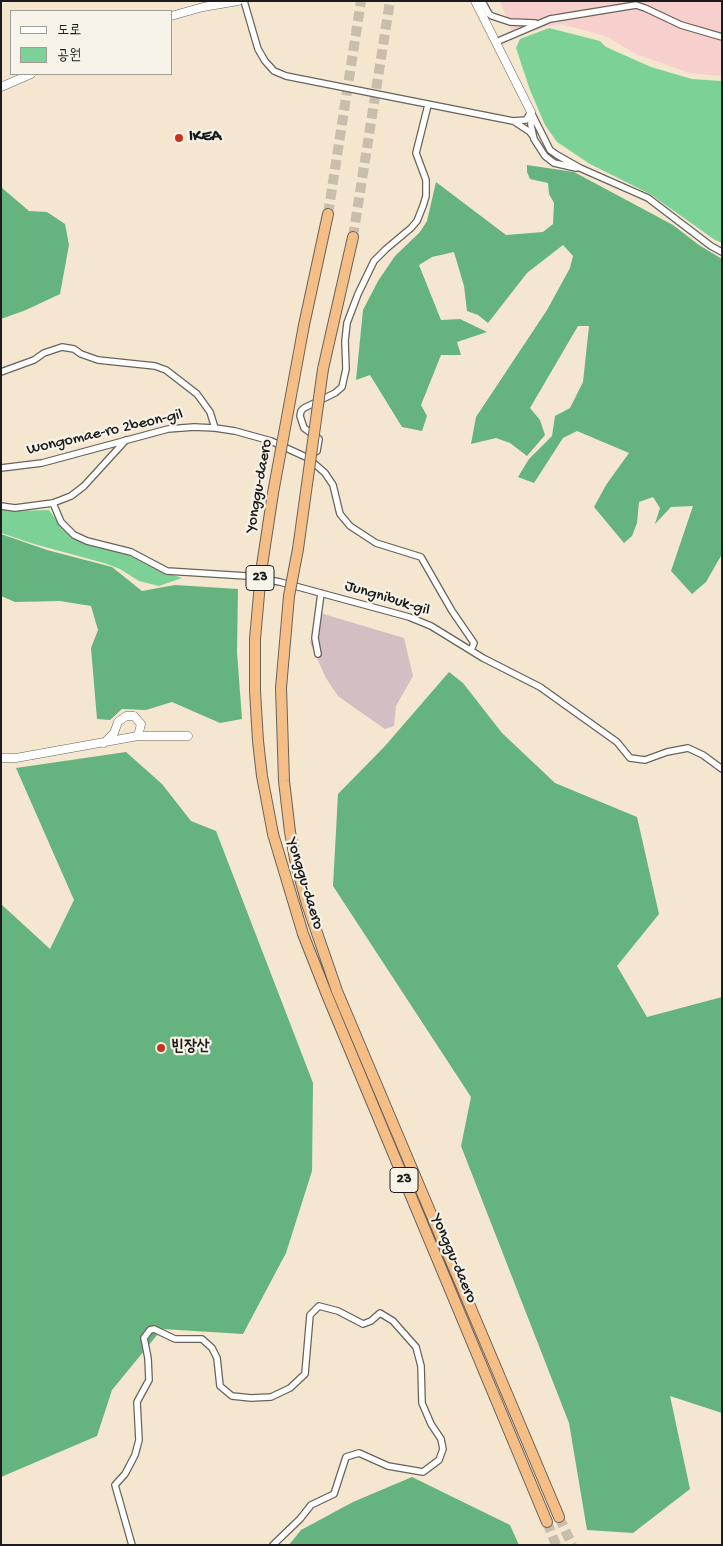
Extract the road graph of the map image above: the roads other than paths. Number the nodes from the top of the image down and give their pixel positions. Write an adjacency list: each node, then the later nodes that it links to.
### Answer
1 (238, 1): 5 (street)
2 (244, 1): 11 (street)
3 (476, 1): 8 (street)
4 (482, 1): 6 (street)
5 (172, 16)
6 (539, 23): 7 (street); 8 (street)
7 (722, 37)
8 (496, 42): 12 (street)
9 (29, 75): 10 (street)
10 (1, 86)
11 (428, 105): 13 (street); 22 (street)
12 (531, 112): 13 (street); 14 (street); 15 (street)
13 (513, 121): 14 (street)
14 (534, 139): 15 (street)
15 (580, 168): 18 (street)
16 (328, 214): 35 (highway, Yonggu-daero / 23, bridge)
17 (354, 237): 34 (highway, Yonggu-daero / 23, bridge)
18 (722, 252)
19 (1, 372): 20 (street)
20 (215, 428): 21 (street, Wongomae-ro 2beon-gil); 22 (street, Wongomae-ro 2beon-gil)
21 (126, 440): 23 (street, Wongomae-ro 2beon-gil); 24 (street)
22 (308, 458): 27 (street, Wongomae-ro 2beon-gil)
23 (1, 468)
24 (53, 503): 25 (street); 26 (street, Jungnibuk-gil)
25 (1, 506)
26 (321, 593): 27 (street, Jungnibuk-gil); 28 (street)
27 (471, 650): 33 (street, Jungnibuk-gil)
28 (318, 654)
29 (138, 736): 30 (street); 31 (street); 31 (street)
30 (188, 736)
31 (104, 743): 32 (street)
32 (1, 758)
33 (722, 769)
34 (559, 1517)
35 (547, 1522)
36 (132, 1545): 37 (street)
37 (273, 1545)

